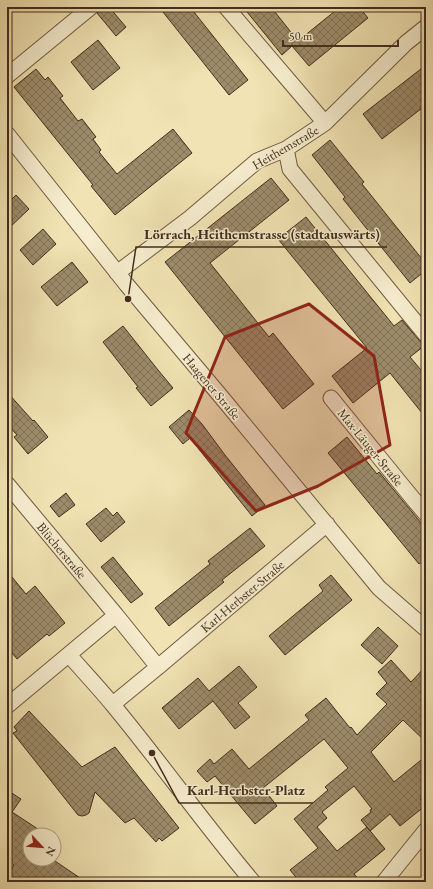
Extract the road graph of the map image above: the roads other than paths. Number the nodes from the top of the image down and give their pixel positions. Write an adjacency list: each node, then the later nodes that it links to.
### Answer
1 (91, 7): 4 (street)
2 (226, 7): 5 (street)
3 (426, 27): 5 (street, Heithemstraße)
4 (7, 76)
5 (325, 123): 7 (street, Heithemstraße)
6 (9, 142): 8 (street, Haagener Straße)
7 (286, 149): 8 (street, Heithemstraße); 9 (street)
8 (117, 274): 13 (street, Haagener Straße)
9 (426, 335)
10 (332, 398): 12 (street, Max-Läuger-Straße)
11 (7, 484): 14 (street, Blücherstraße)
12 (426, 514)
13 (327, 524): 15 (street, Haagener Straße); 17 (street, Karl-Herbster-Straße)
14 (116, 615): 16 (street); 17 (street, Blücherstraße)
15 (426, 629)
16 (69, 655): 18 (street); 19 (street)
17 (158, 667): 18 (street, Karl-Herbster-Straße)
18 (113, 704): 21 (street)
19 (7, 706)
20 (426, 830): 22 (street)
21 (253, 882)
22 (384, 882)

